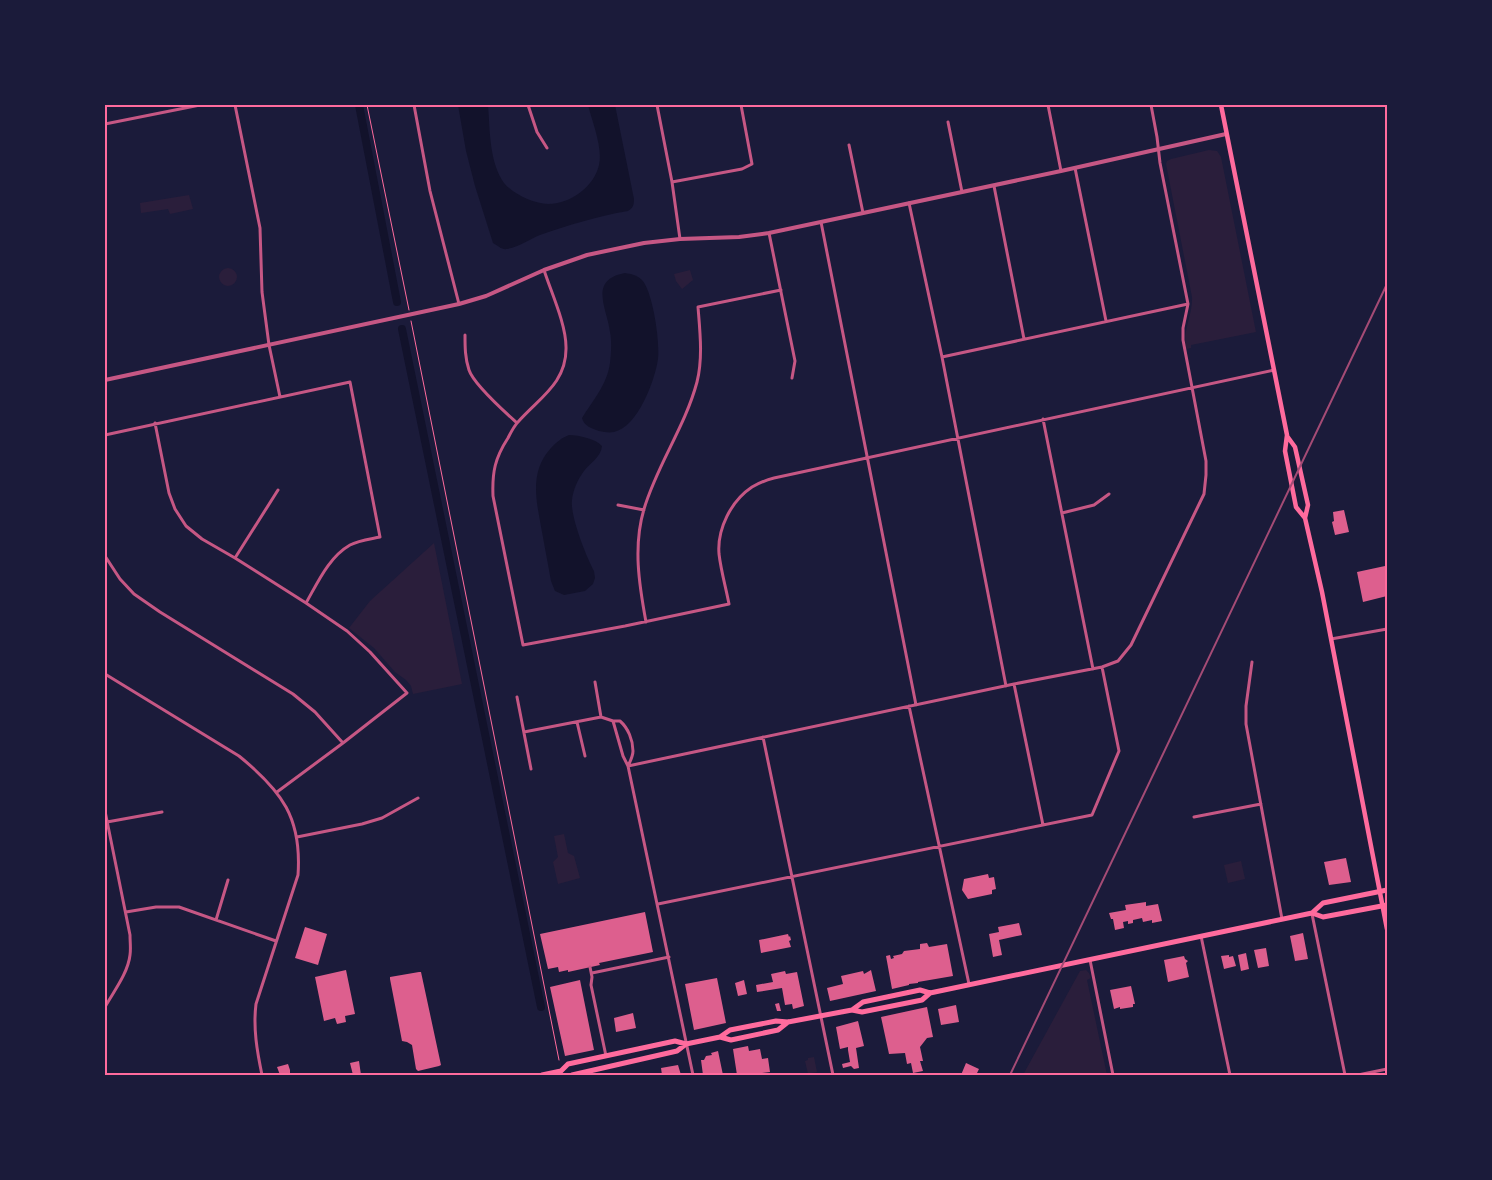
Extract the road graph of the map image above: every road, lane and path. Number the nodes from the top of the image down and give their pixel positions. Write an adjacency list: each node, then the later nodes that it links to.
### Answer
1 (200, 105): 12 (street)
2 (235, 105): 35 (street)
3 (367, 105): 31 (path)
4 (414, 105): 29 (street)
5 (528, 105): 15 (street)
6 (656, 105): 19 (street)
7 (741, 105): 19 (street)
8 (1048, 105): 18 (street)
9 (1151, 105): 16 (street)
10 (1221, 105): 13 (main road)
11 (948, 122): 21 (street)
12 (105, 124)
13 (1226, 134): 16 (street); 37 (main road)
14 (849, 145): 23 (street)
15 (547, 148)
16 (1158, 149): 17 (street); 30 (street)
17 (1075, 168): 18 (street); 32 (street)
18 (1062, 171): 20 (street)
19 (672, 182): 26 (street)
20 (994, 186): 21 (street); 34 (street)
21 (962, 192): 22 (street)
22 (909, 203): 23 (street); 36 (street)
23 (863, 213): 24 (street)
24 (821, 222): 25 (street); 48 (street)
25 (769, 233): 26 (street); 28 (street)
26 (680, 239): 27 (street)
27 (544, 270): 29 (street); 44 (street)
28 (781, 290): 38 (street); 52 (street)
29 (459, 304): 31 (street)
30 (1188, 304): 32 (street); 40 (street)
31 (408, 315): 35 (street); 116 (path)
32 (1106, 321): 34 (street)
33 (465, 335): 44 (street)
34 (1024, 340): 36 (street)
35 (269, 344): 39 (street); 41 (street)
36 (942, 357): 47 (street)
37 (1274, 370): 40 (street); 46 (main road)
38 (792, 378)
39 (105, 380)
40 (1192, 388): 42 (street); 62 (street)
41 (280, 397): 43 (street); 57 (street)
42 (1043, 419): 47 (street); 53 (street)
43 (155, 423): 45 (street); 56 (street)
44 (517, 423): 58 (street)
45 (105, 434)
46 (1287, 435): 54 (main road); 54 (main road)
47 (957, 438): 48 (street); 67 (street)
48 (868, 457): 58 (street); 69 (street)
49 (278, 490): 56 (street)
50 (1109, 494): 53 (street)
51 (618, 505): 52 (street)
52 (644, 510): 58 (street)
53 (1062, 513): 63 (street)
54 (1305, 518): 60 (main road)
55 (105, 556): 76 (street)
56 (235, 558): 57 (street)
57 (306, 603): 76 (street)
58 (646, 622)
59 (1387, 628): 60 (street)
60 (1331, 639): 93 (main road)
61 (1252, 662): 82 (street)
62 (1102, 667): 63 (street); 87 (street)
63 (1093, 668): 66 (street)
64 (105, 675): 80 (street)
65 (595, 682): 71 (street)
66 (1014, 684): 67 (street); 87 (street)
67 (1006, 686): 69 (street)
68 (517, 697): 74 (street)
69 (916, 705): 70 (street)
70 (909, 706): 75 (street); 89 (street)
71 (601, 717): 72 (street); 73 (street)
72 (613, 721): 78 (street); 78 (street)
73 (578, 722): 74 (street); 77 (street)
74 (524, 732): 79 (street)
75 (764, 737): 78 (street); 90 (street)
76 (343, 743): 80 (street)
77 (585, 756)
78 (628, 766): 94 (street)
79 (531, 769)
80 (277, 792): 88 (street)
81 (418, 798): 88 (street)
82 (1261, 804): 85 (street); 99 (street)
83 (105, 811): 86 (street)
84 (162, 812): 86 (street)
85 (1194, 817)
86 (107, 822): 96 (street)
87 (1043, 825): 89 (street)
88 (297, 837): 102 (street)
89 (939, 847): 90 (street); 107 (street)
90 (792, 877): 94 (street); 111 (street)
91 (228, 880): 98 (street)
92 (1387, 890): 93 (main road)
93 (1379, 892): 95 (main road); 97 (main road)
94 (658, 904): 103 (street)
95 (1385, 905): 97 (main road); 100 (main road)
96 (126, 912): 98 (street); 109 (street)
97 (1312, 913): 99 (main road); 126 (street)
98 (216, 920): 102 (street)
99 (1282, 920): 101 (main road)
100 (1387, 929)
101 (1201, 936): 104 (main road); 125 (street)
102 (276, 941): 119 (street)
103 (669, 957): 106 (street); 114 (street)
104 (1090, 959): 107 (main road); 124 (street)
105 (590, 967): 106 (street)
106 (592, 973): 115 (street)
107 (969, 984): 108 (main road)
108 (930, 993): 110 (main road); 110 (main road)
109 (105, 1007)
110 (852, 1010): 111 (main road)
111 (821, 1016): 112 (main road); 123 (street)
112 (788, 1022): 113 (main road); 113 (main road)
113 (720, 1036): 114 (main road)
114 (686, 1044): 115 (main road); 121 (main road); 122 (street)
115 (606, 1056): 118 (main road)
116 (559, 1060)
117 (1387, 1069): 127 (street)
118 (561, 1071): 120 (main road); 121 (main road)
119 (262, 1075)
120 (542, 1075)
121 (571, 1075)
122 (693, 1075)
123 (833, 1075)
124 (1113, 1075)
125 (1230, 1075)
126 (1345, 1075)
127 (1358, 1075)

